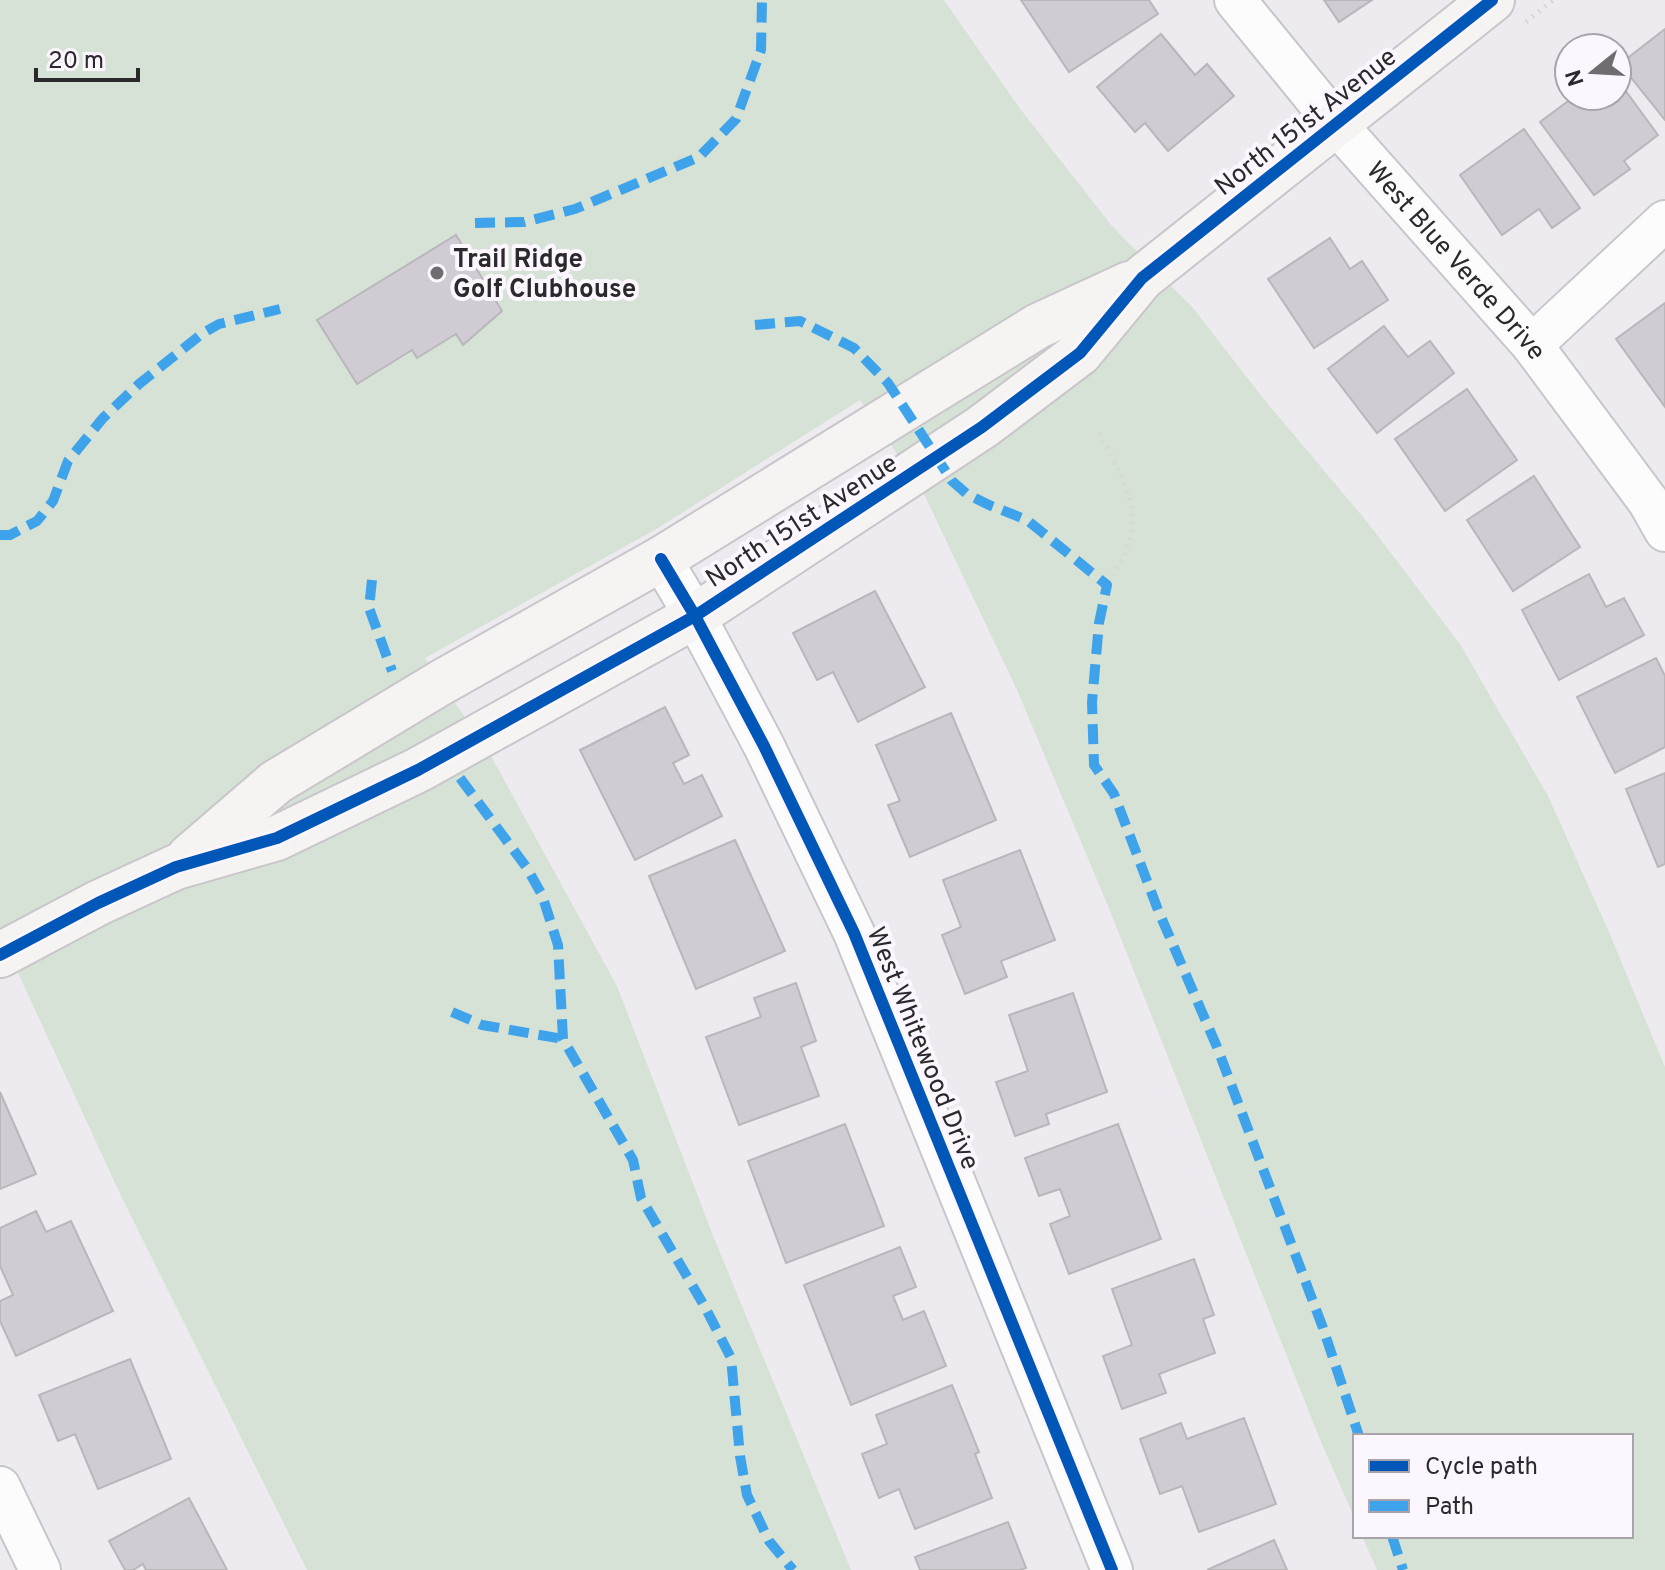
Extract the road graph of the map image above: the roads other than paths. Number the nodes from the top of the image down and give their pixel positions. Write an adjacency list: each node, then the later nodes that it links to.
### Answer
1 (1235, 0): 3 (street, West Blue Verde Drive)
2 (1505, 14): 3 (street, North 151st Avenue)
3 (1337, 125): 5 (street, North 151st Avenue); 6 (street, West Blue Verde Drive)
4 (1665, 221): 6 (street)
5 (1142, 278): 8 (street, North 151st Avenue); 9 (street, North 151st Avenue)
6 (1532, 345): 7 (street, West Blue Verde Drive)
7 (1665, 531)
8 (661, 559): 9 (street, West Whitewood Drive); 10 (street, North 151st Avenue)
9 (695, 616): 10 (street, North 151st Avenue); 14 (street, West Whitewood Drive)
10 (176, 867): 11 (street, North 151st Avenue)
11 (0, 955)
12 (0, 1487): 13 (street)
13 (40, 1570)
14 (1112, 1570)

